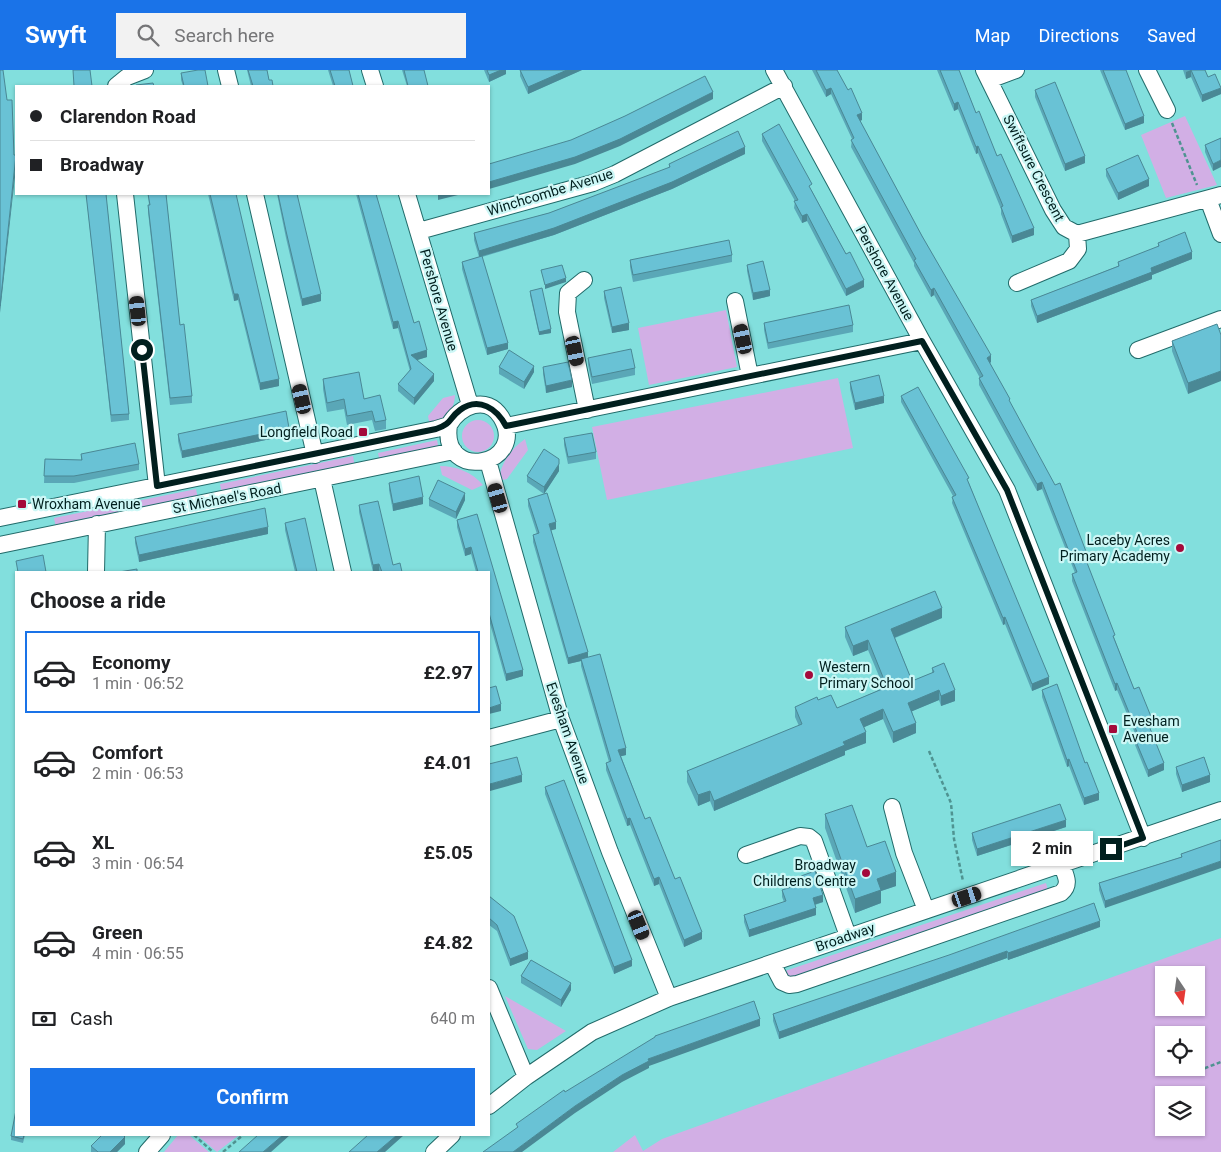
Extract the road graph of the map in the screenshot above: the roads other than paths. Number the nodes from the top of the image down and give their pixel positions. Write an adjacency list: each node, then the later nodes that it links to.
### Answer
1 (145, 70): 7 (street)
2 (370, 70): 8 (street)
3 (774, 70): 9 (street, Pershore Avenue)
4 (1016, 70): 6 (street)
5 (1147, 70): 10 (street)
6 (987, 75): 16 (street, Swiftsure Crescent)
7 (117, 85)
8 (375, 85)
9 (784, 86): 15 (street, Winchcombe Avenue); 22 (street, Pershore Avenue)
10 (1167, 110)
11 (125, 195): 36 (street)
12 (255, 195): 31 (street)
13 (407, 195): 15 (street, Pershore Avenue)
14 (1214, 197): 16 (street, Swiftsure Crescent); 17 (street)
15 (418, 231): 25 (street, Pershore Avenue)
16 (1077, 234): 19 (street)
17 (1221, 234)
18 (584, 280): 26 (street)
19 (1016, 283)
20 (735, 301): 24 (street)
21 (1221, 319): 23 (street)
22 (922, 341): 24 (street); 49 (street, Pershore Avenue)
23 (1138, 350)
24 (750, 376): 26 (street)
25 (470, 406): 27 (street, St Michael's Road); 28 (street)
26 (587, 410): 28 (street)
27 (449, 424): 29 (street, St Michael's Road); 30 (street)
28 (506, 426): 32 (street)
29 (365, 444): 31 (street, St Michael's Road); 33 (street)
30 (454, 451): 32 (street); 33 (street, St Michael's Road)
31 (315, 455): 34 (street, St Michael's Road)
32 (488, 461): 45 (street, Evesham Avenue)
33 (370, 469): 35 (street, St Michael's Road)
34 (206, 476): 36 (street, St Michael's Road); 37 (street)
35 (322, 479): 37 (street, St Michael's Road); 44 (street)
36 (157, 486): 38 (street, St Michael's Road)
37 (210, 501): 40 (street, St Michael's Road)
38 (40, 510): 39 (street, St Michael's Road); 41 (street)
39 (0, 518)
40 (97, 524): 41 (street, St Michael's Road); 43 (street)
41 (46, 535): 42 (street, St Michael's Road)
42 (0, 545)
43 (96, 571)
44 (343, 571)
45 (561, 719): 46 (street); 56 (street, Evesham Avenue)
46 (490, 738)
47 (892, 807): 52 (street)
48 (1221, 810): 49 (street, Broadway)
49 (1143, 838): 51 (street, Broadway)
50 (746, 855): 53 (street)
51 (1062, 866): 52 (street, Broadway); 54 (street)
52 (926, 910): 53 (street, Broadway)
53 (848, 936): 54 (street, Broadway)
54 (772, 963): 56 (street, Broadway)
55 (490, 990): 57 (street)
56 (669, 998): 57 (street, Broadway)
57 (526, 1077): 58 (street, Broadway)
58 (490, 1105)
59 (161, 1136): 61 (street)
60 (451, 1136): 62 (street)
61 (147, 1152)
62 (434, 1152)

